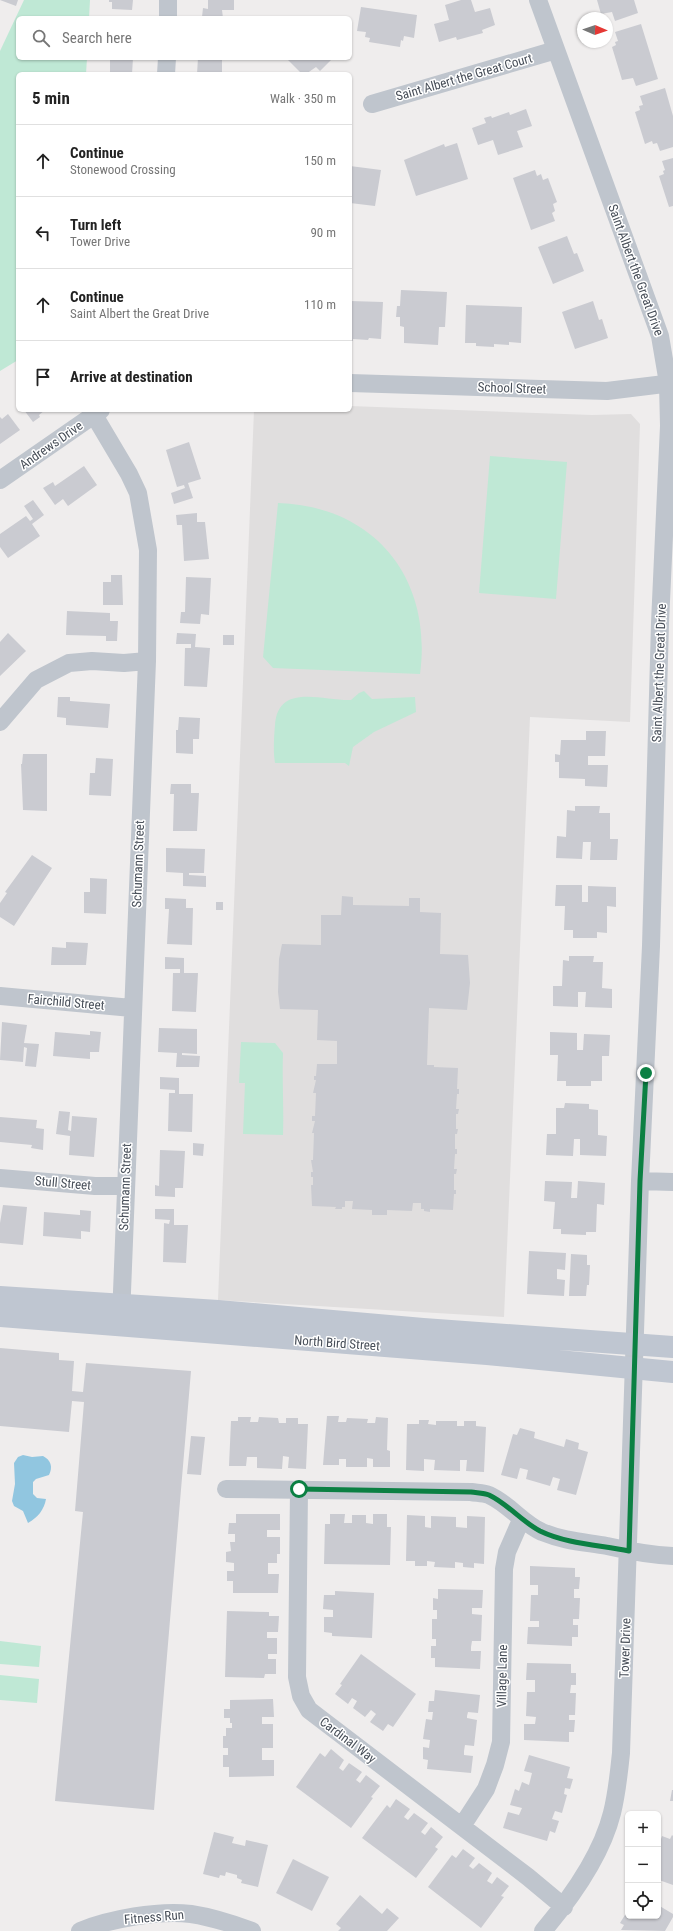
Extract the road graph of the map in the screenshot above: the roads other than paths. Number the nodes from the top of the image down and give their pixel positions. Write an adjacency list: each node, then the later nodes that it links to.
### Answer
1 (168, 0): 3 (street)
2 (538, 0): 4 (street, Saint Albert the Great Drive)
3 (168, 16)
4 (556, 50): 7 (street, Saint Albert the Great Court); 9 (street, Saint Albert the Great Drive)
5 (167, 60): 6 (street)
6 (166, 72)
7 (372, 104)
8 (352, 383): 9 (street, School Street)
9 (670, 383): 17 (street, Saint Albert the Great Drive)
10 (98, 413): 11 (street, Andrews Drive); 12 (street, Schumann Street)
11 (0, 480)
12 (147, 661): 13 (street); 15 (street, Schumann Street)
13 (0, 722)
14 (0, 996): 15 (street, Fairchild Street)
15 (132, 1008): 19 (street, Schumann Street)
16 (0, 1178): 19 (street, Stull Street)
17 (640, 1181): 18 (street); 23 (street, Saint Albert the Great Drive)
18 (673, 1182)
19 (125, 1186): 21 (street, Schumann Street)
20 (0, 1297): 21 (street, North Bird Street)
21 (121, 1314): 22 (street, North Bird Street); 23 (street, North Bird Street); 25 (street, North Bird Street)
22 (0, 1316)
23 (636, 1344): 24 (street, North Bird Street); 25 (street, Tower Drive)
24 (673, 1347)
25 (634, 1369): 26 (street, North Bird Street); 30 (street, Tower Drive)
26 (673, 1372)
27 (226, 1489): 28 (street)
28 (299, 1489): 29 (street); 32 (street, Cardinal Way)
29 (521, 1520): 30 (street); 32 (street, Village Lane)
30 (629, 1551): 31 (street); 33 (street, Tower Drive)
31 (673, 1556)
32 (462, 1826): 33 (street, Cardinal Way)
33 (564, 1907): 36 (street, Tower Drive)
34 (80, 1931): 35 (street, Fitness Run)
35 (252, 1931)
36 (543, 1931)

